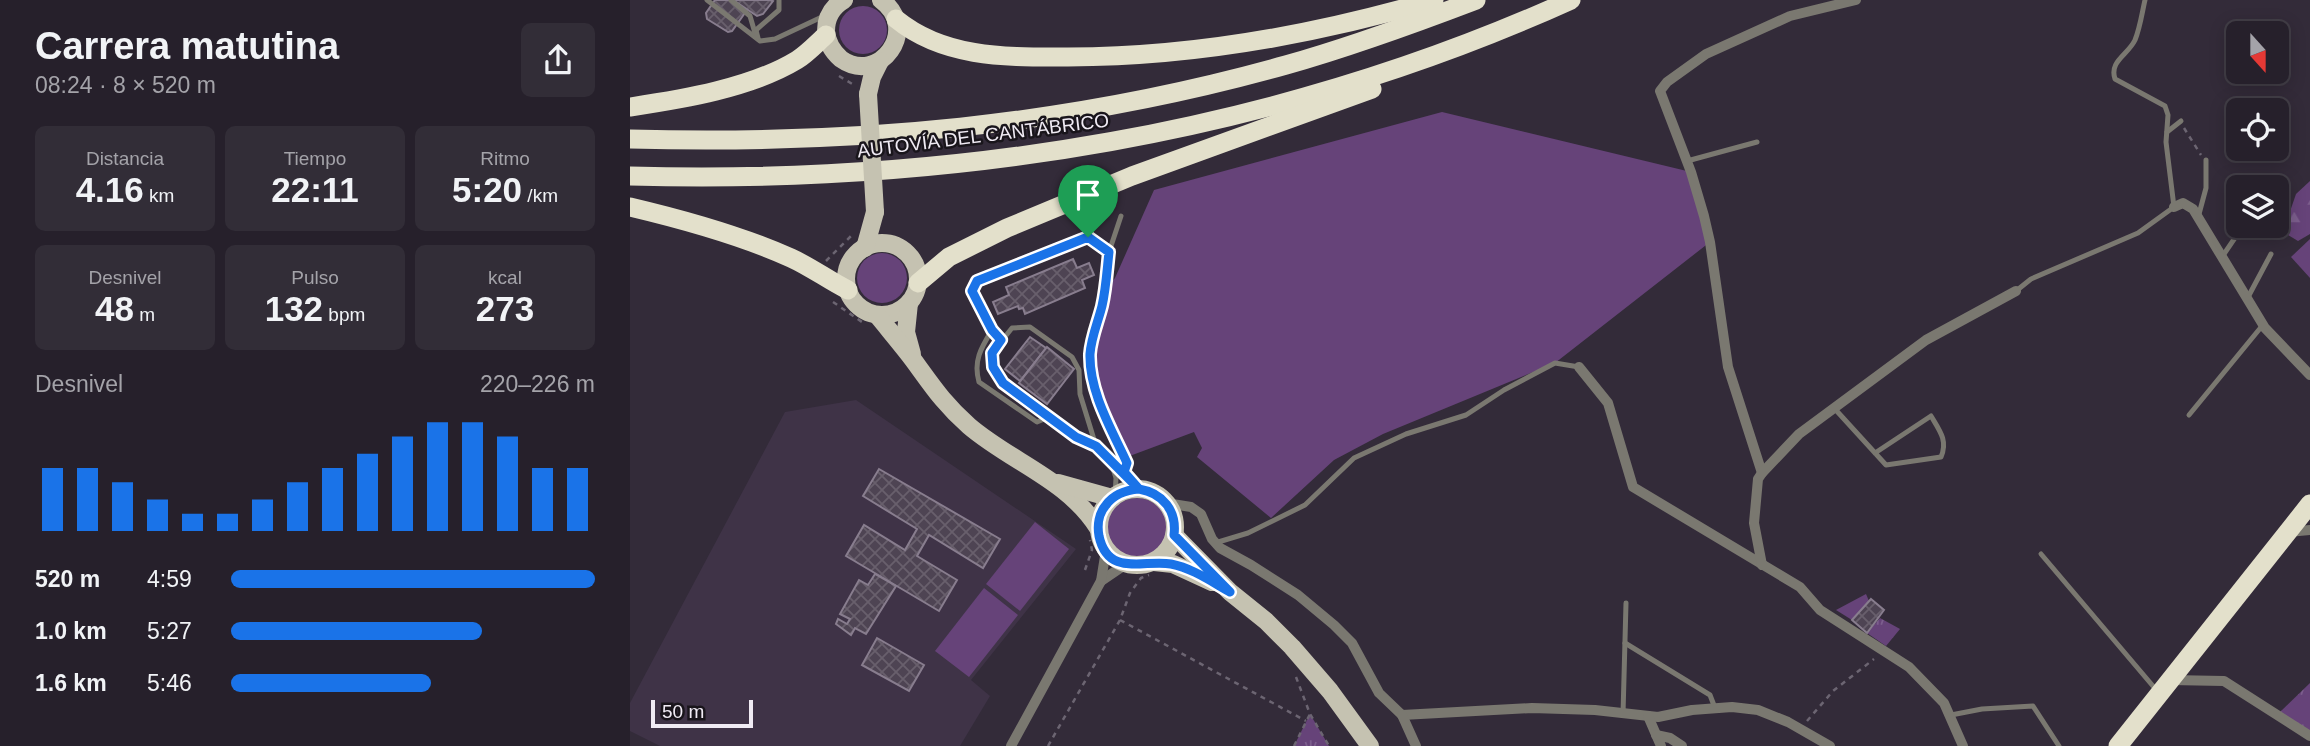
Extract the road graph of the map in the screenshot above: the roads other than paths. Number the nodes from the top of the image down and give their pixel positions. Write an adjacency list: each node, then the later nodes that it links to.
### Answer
1 (707, 0): 15 (lane)
2 (731, 0): 13 (lane)
3 (779, 0): 13 (lane)
4 (881, 0): 12 (main road)
5 (1434, 0): 12 (highway)
6 (1476, 0): 22 (highway, AUTOVÍA DEL CANTÁBRICO)
7 (1571, 0): 26 (highway, AUTOVÍA DEL CANTÁBRICO)
8 (1589, 0): 38 (highway)
9 (1856, 0): 25 (street)
10 (2145, 0): 21 (lane)
11 (837, 6): 14 (main road); 15 (lane)
12 (896, 19): 16 (main road)
13 (756, 34): 15 (lane)
14 (826, 35): 17 (main road); 19 (highway)
15 (760, 41)
16 (880, 61): 17 (main road); 18 (main road)
17 (856, 65): 18 (main road)
18 (863, 90): 29 (main road, bridge)
19 (630, 107)
20 (2181, 121): 21 (lane)
21 (2166, 133): 28 (lane)
22 (630, 139)
23 (1757, 142): 25 (lane)
24 (2206, 160): 31 (lane)
25 (1686, 161): 59 (street)
26 (630, 176)
27 (630, 207): 39 (highway)
28 (2174, 207): 31 (street); 40 (lane)
29 (875, 212): 33 (main road); 34 (main road)
30 (1121, 216): 35 (lane)
31 (2198, 217): 37 (street)
32 (2235, 238): 37 (lane)
33 (891, 244): 34 (main road); 38 (main road)
34 (864, 247): 39 (main road)
35 (1109, 252): 45 (lane); 58 (lane)
36 (2271, 254): 41 (lane)
37 (2222, 257): 41 (street)
38 (918, 283): 42 (main road)
39 (848, 290): 43 (main road)
40 (2016, 291): 52 (street)
41 (2247, 299): 44 (street)
42 (909, 303): 43 (main road); 49 (main road)
43 (877, 315): 49 (main road)
44 (2263, 325): 51 (street); 53 (lane)
45 (992, 330): 46 (lane); 47 (lane)
46 (1001, 340): 48 (lane); 55 (lane)
47 (978, 354): 48 (lane); 54 (lane)
48 (992, 358): 54 (lane)
49 (914, 360): 60 (main road)
50 (1579, 367): 69 (lane); 73 (street)
51 (2310, 375)
52 (1834, 408): 56 (lane); 59 (street)
53 (2189, 415)
54 (1049, 417): 55 (lane)
55 (1096, 446): 57 (lane)
56 (1875, 453): 56 (lane)
57 (1111, 462): 58 (lane); 62 (lane)
58 (1124, 472): 61 (lane)
59 (1762, 473): 73 (street)
60 (1055, 482): 62 (main road); 65 (main road)
61 (1139, 489): 62 (main road); 63 (main road)
62 (1114, 497): 65 (main road)
63 (1166, 503): 68 (main road); 69 (street)
64 (2310, 504): 67 (highway)
65 (1098, 528): 70 (main road)
66 (2310, 530): 67 (street)
67 (2288, 531): 79 (highway)
68 (1174, 535): 74 (main road); 76 (main road)
69 (1215, 543): 82 (street)
70 (1106, 550): 72 (main road); 75 (street)
71 (2041, 554): 79 (lane)
72 (1126, 564): 74 (main road); 75 (street)
73 (1762, 565): 83 (street)
74 (1156, 567): 76 (main road)
75 (1101, 581): 87 (street)
76 (1230, 592): 88 (main road)
77 (1626, 603): 78 (lane)
78 (1625, 643): 80 (lane); 81 (lane)
79 (2165, 687): 86 (street); 95 (highway)
80 (1715, 708): 84 (street); 92 (street)
81 (1623, 714): 82 (street); 84 (street)
82 (1402, 715): 89 (street)
83 (1951, 715): 93 (street); 94 (lane)
84 (1648, 716): 85 (street)
85 (1656, 735): 90 (street); 91 (street)
86 (2310, 736)
87 (1011, 746)
88 (1370, 746)
89 (1416, 746)
90 (1661, 746)
91 (1682, 746)
92 (1830, 746)
93 (1963, 746)
94 (2059, 746)
95 (2118, 746)

